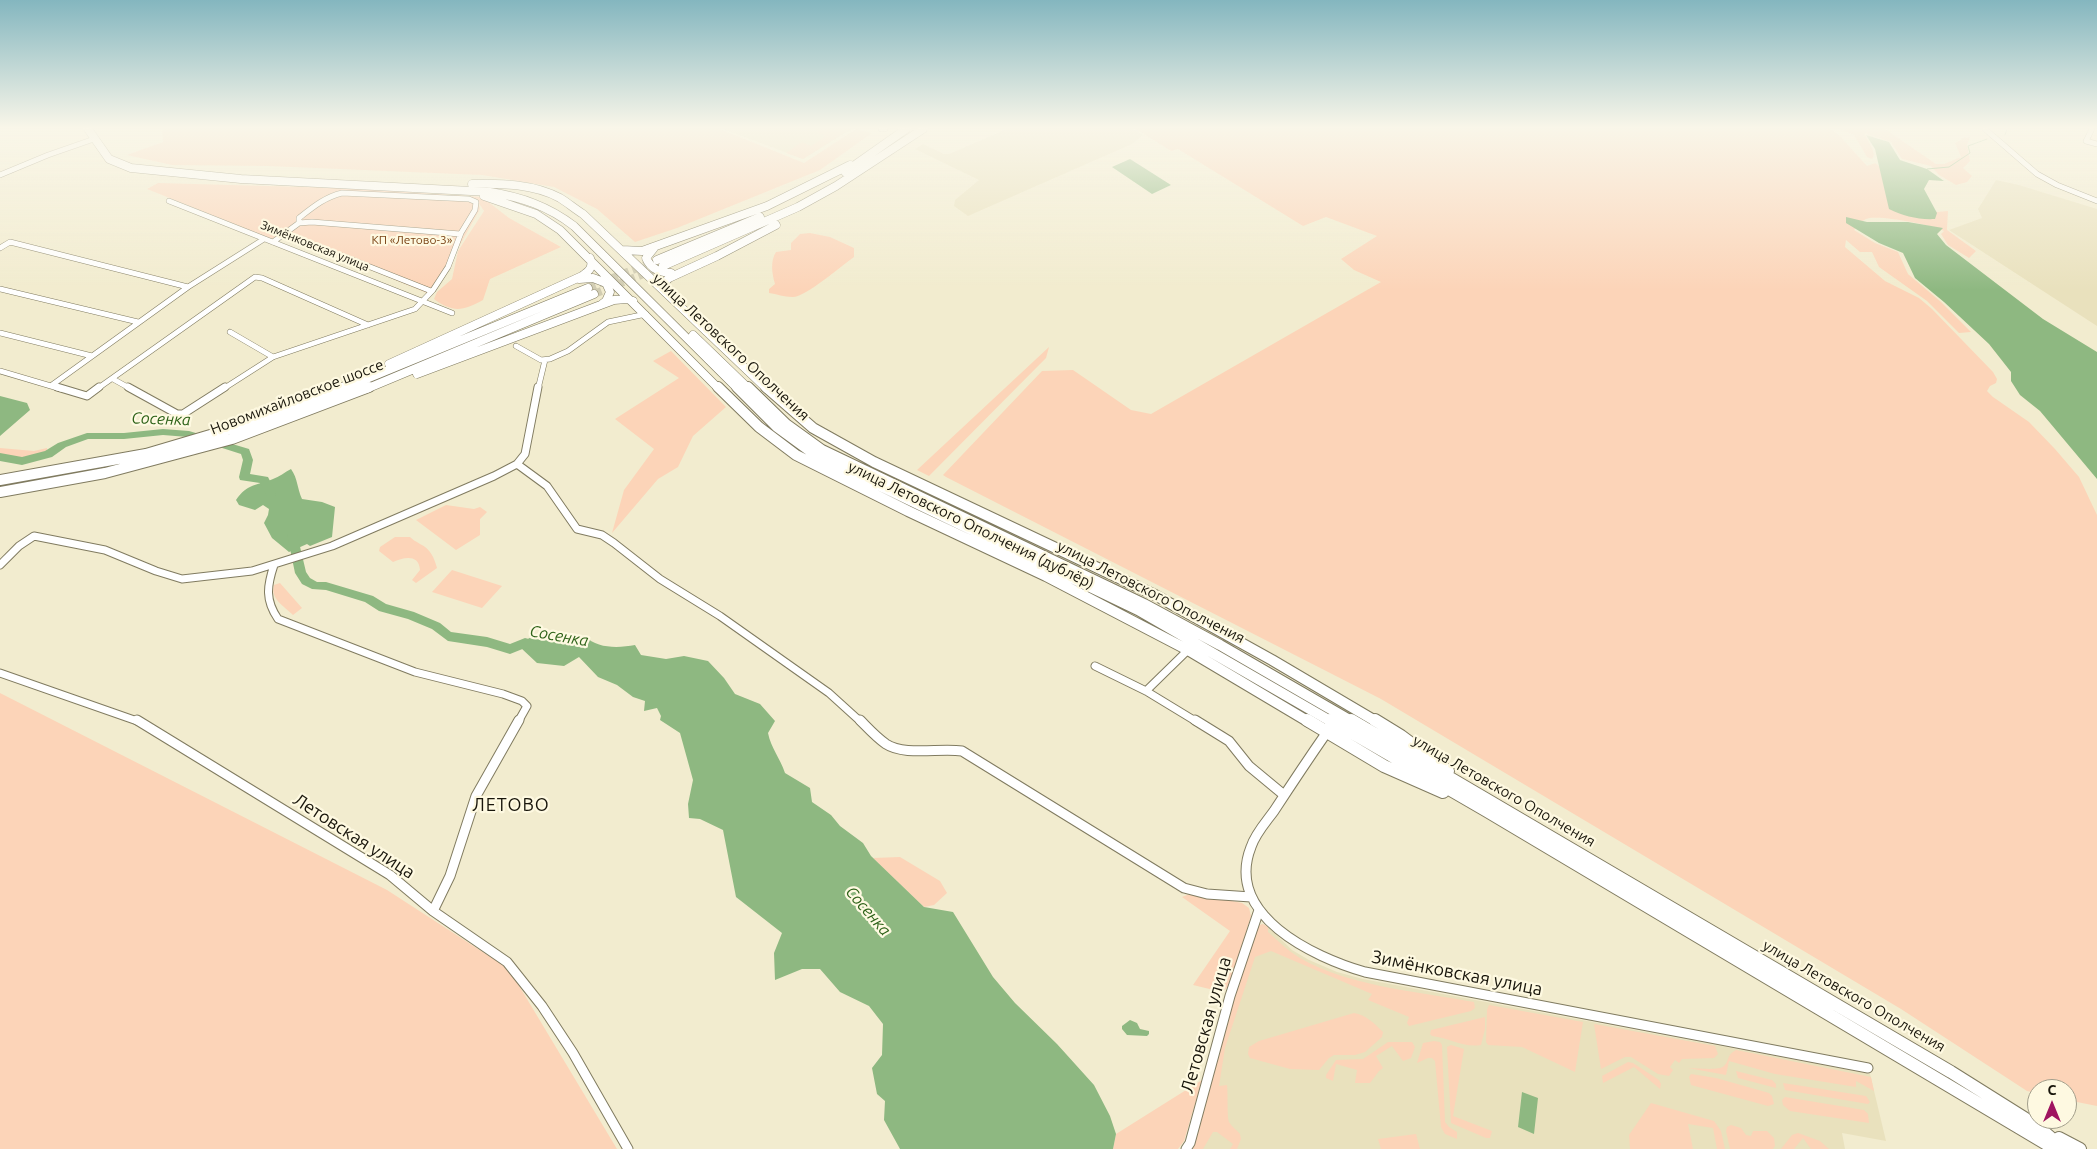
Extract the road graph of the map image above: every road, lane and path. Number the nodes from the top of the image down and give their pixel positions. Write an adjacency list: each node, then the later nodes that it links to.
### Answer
1 (358, 183): 7 (main road, улица Летовского Ополчения)
2 (817, 183): 17 (main road)
3 (830, 183): 22 (main road)
4 (838, 183): 23 (main road)
5 (849, 183): 24 (main road)
6 (2053, 183): 10 (street)
7 (434, 186): 8 (main road, улица Летовского Ополчения (дублёр)); 11 (main road, улица Летовского Ополчения); 12 (main road, улица Летовского Ополчения (дублёр))
8 (559, 198): 11 (main road); 19 (main road, улица Летовского Ополчения (дублёр))
9 (169, 201): 15 (street, Зимёнковская улица)
10 (2097, 201)
11 (541, 202): 12 (main road); 40 (main road, улица Летовского Ополчения)
12 (536, 214): 21 (main road, улица Летовского Ополчения (дублёр))
13 (300, 223): 14 (street); 14 (street); 16 (street)
14 (460, 234): 29 (street)
15 (264, 239): 16 (street, Зимёнковская улица); 26 (street)
16 (272, 242): 31 (street, Зимёнковская улица)
17 (659, 245): 19 (main road); 24 (main road)
18 (0, 248): 26 (street)
19 (619, 248): 28 (main road, улица Летовского Ополчения (дублёр))
20 (340, 255): 29 (street)
21 (590, 258): 25 (main road); 30 (main road, улица Летовского Ополчения (дублёр))
22 (657, 260)
23 (663, 266)
24 (682, 271): 28 (main road)
25 (571, 280): 32 (main road); 50 (main road)
26 (188, 287): 35 (street)
27 (0, 289): 35 (street)
28 (664, 290): 37 (main road, улица Летовского Ополчения (дублёр))
29 (431, 291): 31 (street)
30 (633, 301): 32 (main road); 34 (main road, улица Летовского Ополчения (дублёр))
31 (423, 303): 33 (street, Зимёнковская улица); 36 (street)
32 (599, 306): 52 (main road)
33 (452, 313)
34 (646, 314): 41 (main road, улица Летовского Ополчения (дублёр)); 45 (street)
35 (138, 322): 43 (street)
36 (369, 325): 44 (street); 48 (street)
37 (700, 326): 40 (main road); 63 (main road, улица Летовского Ополчения (дублёр))
38 (230, 332): 44 (street)
39 (0, 333): 43 (street)
40 (691, 338): 41 (main road); 46 (main road, улица Летовского Ополчения); 64 (main road, улица Летовского Ополчения)
41 (670, 339): 51 (main road, улица Летовского Ополчения (дублёр))
42 (516, 346): 45 (street)
43 (92, 356): 49 (street)
44 (273, 357): 48 (street)
45 (545, 360): 53 (street)
46 (712, 363): 51 (main road); 64 (main road, улица Летовского Ополчения)
47 (0, 371): 49 (street)
48 (113, 379): 49 (street)
49 (52, 385)
50 (319, 398): 52 (main road, Новомихайловское шоссе); 54 (main road, Новомихайловское шоссе)
51 (733, 403): 58 (main road, улица Летовского Ополчения (дублёр))
52 (329, 404): 55 (main road, Новомихайловское шоссе)
53 (517, 464): 57 (street); 69 (street)
54 (0, 480)
55 (0, 492)
56 (0, 565): 57 (street)
57 (274, 565): 71 (street)
58 (1188, 650): 61 (street); 62 (main road, улица Летовского Ополчения (дублёр))
59 (1094, 666): 61 (street)
60 (0, 673): 71 (street, Летовская улица)
61 (1146, 691): 67 (street)
62 (1327, 732): 65 (main road, улица Летовского Ополчения (дублёр)); 67 (street, Зимёнковская улица)
63 (1401, 736): 64 (main road); 66 (main road, улица Летовского Ополчения (дублёр))
64 (1402, 756): 65 (main road); 66 (main road, улица Летовского Ополчения); 68 (main road, улица Летовского Ополчения)
65 (1384, 766): 68 (main road, улица Летовского Ополчения (дублёр))
66 (1475, 792): 73 (main road, улица Летовского Ополчения)
67 (1284, 795): 69 (street, Зимёнковская улица)
68 (1487, 810): 78 (main road, улица Летовского Ополчения)
69 (1251, 897): 70 (street, Зимёнковская улица)
70 (1259, 910): 72 (street, Зимёнковская улица); 77 (street, Летовская улица)
71 (433, 911): 76 (street, Летовская улица)
72 (1868, 1068)
73 (2027, 1120)
74 (2041, 1129): 79 (main road, улица Летовского Ополчения)
75 (2043, 1129): 80 (main road)
76 (628, 1149)
77 (1186, 1149)
78 (2055, 1149)
79 (2064, 1149)
80 (2080, 1149)

